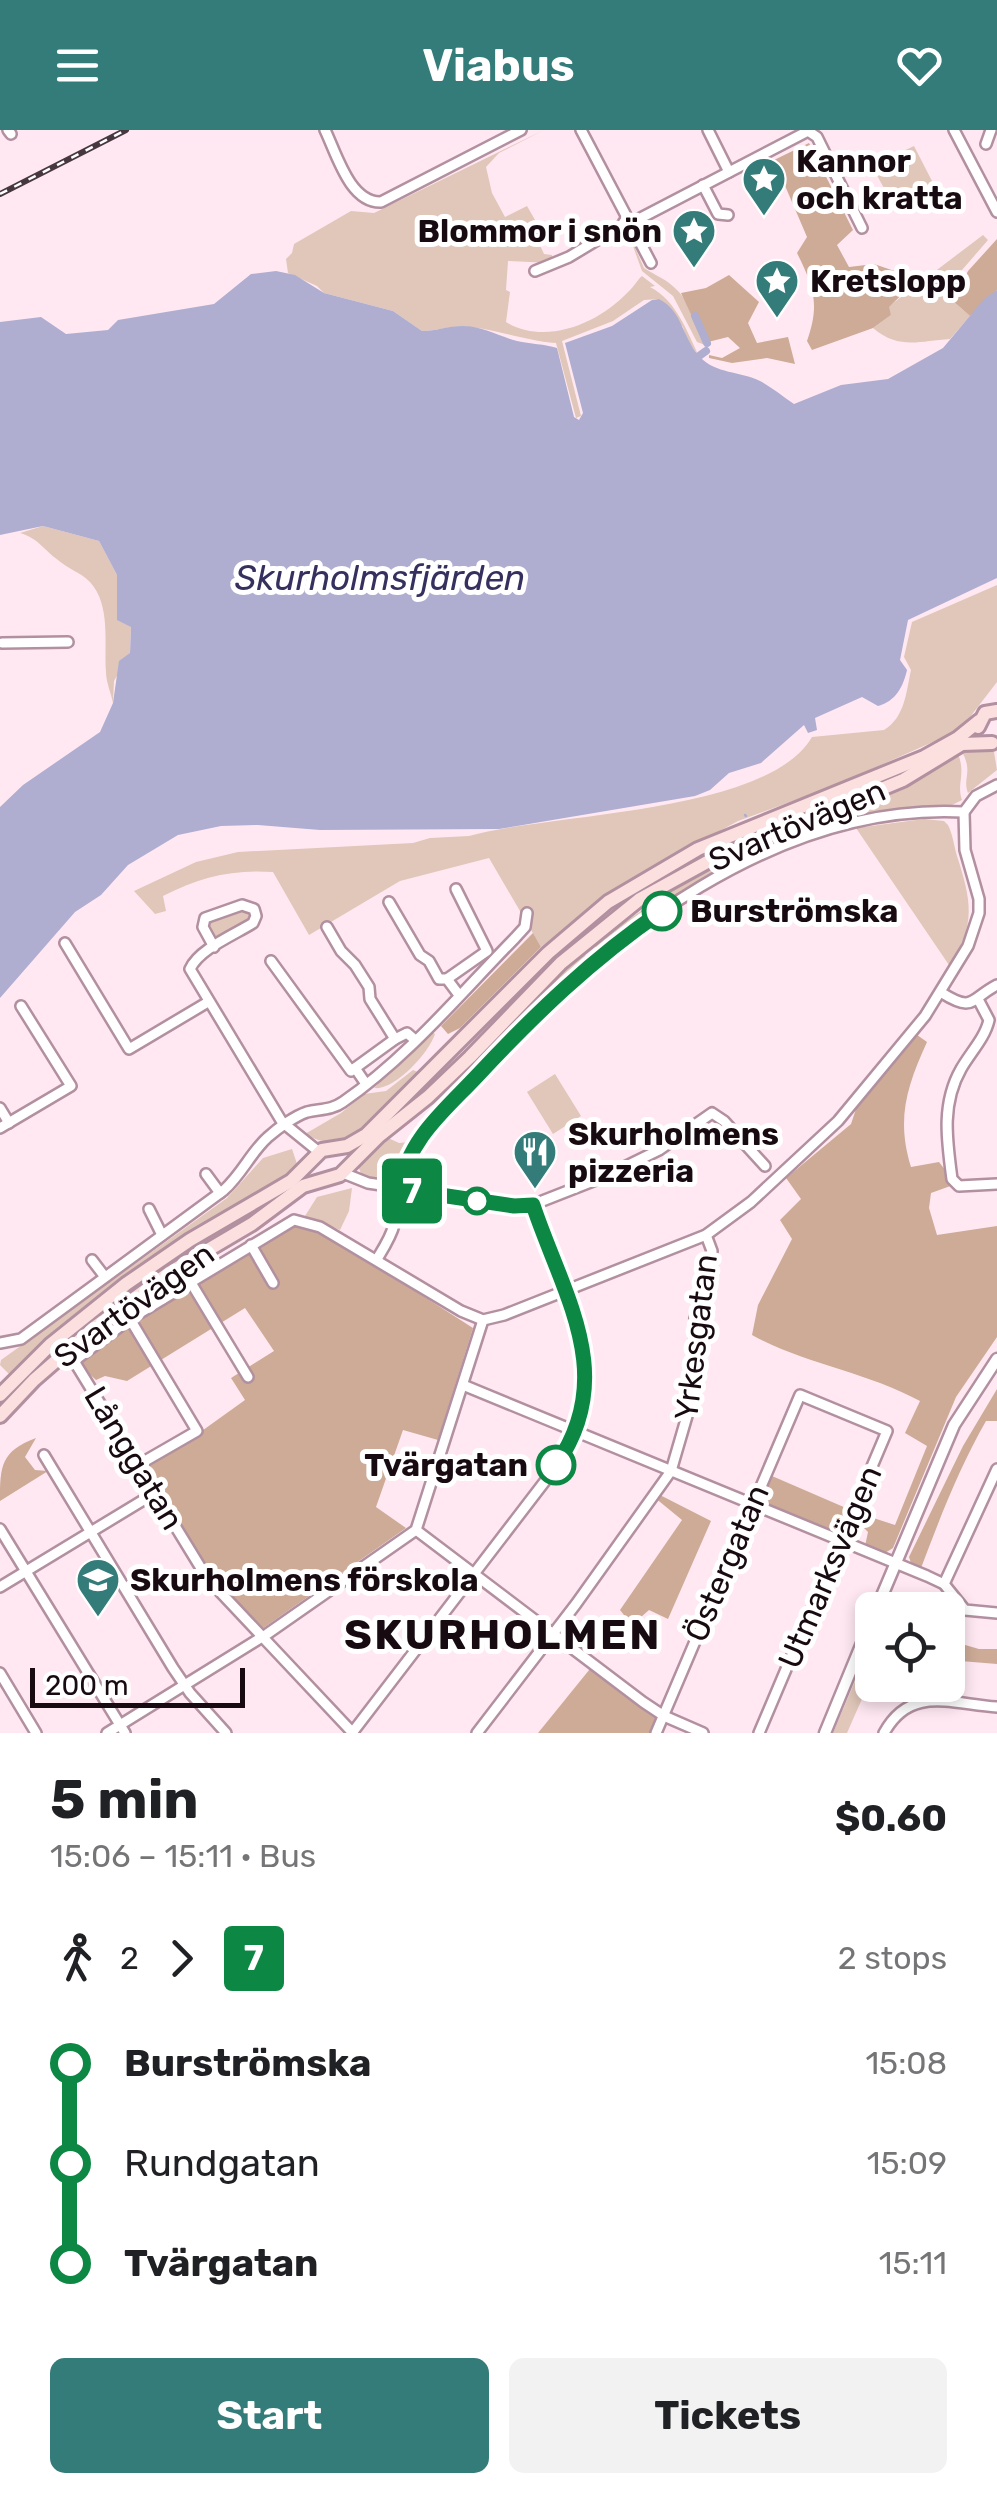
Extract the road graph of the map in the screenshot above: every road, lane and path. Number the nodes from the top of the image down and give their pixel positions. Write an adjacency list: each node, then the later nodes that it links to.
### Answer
1 (325, 130): 2 (street)
2 (521, 130)
3 (581, 130): 13 (street)
4 (708, 130): 9 (street)
5 (808, 130): 9 (street); 14 (street)
6 (954, 130): 11 (street)
7 (991, 130): 8 (street)
8 (986, 144)
9 (729, 172): 10 (street)
10 (703, 186): 12 (street); 13 (street)
11 (997, 212)
12 (728, 215)
13 (626, 219): 15 (street); 16 (street)
14 (862, 228)
15 (650, 263)
16 (535, 271)
17 (68, 642): 18 (street)
18 (1, 643): 19 (street)
19 (0, 658)
20 (997, 710): 21 (main road, Svartövägen)
21 (979, 721): 22 (main road, Svartövägen); 23 (main road)
22 (960, 741): 23 (main road, Svartövägen); 24 (main road, Svartövägen)
23 (994, 742)
24 (947, 749): 50 (main road, Svartövägen); 53 (main road, Svartövägen)
25 (997, 785): 26 (street)
26 (964, 812): 38 (street); 56 (street)
27 (456, 889): 33 (street)
28 (389, 902): 36 (street)
29 (526, 913): 35 (street)
30 (326, 927): 43 (street)
31 (65, 943): 41 (street)
32 (214, 948): 32 (street); 41 (street)
33 (480, 956): 35 (street); 36 (street)
34 (271, 961): 45 (street)
35 (488, 966): 39 (street)
36 (448, 979): 39 (street)
37 (997, 986): 40 (street)
38 (942, 992): 40 (street); 61 (street)
39 (459, 995): 44 (street)
40 (979, 1000): 55 (street)
41 (208, 1002): 49 (street)
42 (21, 1006): 48 (street)
43 (396, 1038): 44 (street); 45 (street)
44 (415, 1040): 46 (street)
45 (355, 1068): 46 (street)
46 (366, 1084): 49 (street)
47 (0, 1108): 48 (street)
48 (4, 1126)
49 (286, 1126): 51 (street); 57 (street)
50 (334, 1148): 51 (main road, Svartövägen); 53 (main road)
51 (317, 1154): 53 (main road); 73 (main road, Svartövägen)
52 (764, 1166): 58 (street)
53 (339, 1173): 56 (street); 73 (main road, Svartövägen)
54 (206, 1174): 57 (street)
55 (997, 1184)
56 (400, 1189): 58 (street); 63 (street)
57 (220, 1193): 60 (street)
58 (533, 1205): 68 (street)
59 (149, 1209): 60 (street)
60 (162, 1235): 65 (street)
61 (706, 1235): 68 (street); 83 (street, Yrkesgatan)
62 (251, 1245): 63 (street); 66 (street); 67 (street)
63 (377, 1259): 70 (street)
64 (92, 1260): 65 (street)
65 (105, 1277): 71 (street)
66 (190, 1282): 69 (street); 74 (street)
67 (272, 1283)
68 (566, 1292): 70 (street); 79 (street)
69 (130, 1319): 81 (street, Långgatan); 81 (street)
70 (483, 1320): 75 (street)
71 (0, 1343)
72 (997, 1360): 90 (street)
73 (28, 1376): 76 (main road, Svartövägen)
74 (248, 1377)
75 (463, 1385): 79 (street); 87 (street)
76 (6, 1395): 78 (main road, Svartövägen)
77 (800, 1395): 85 (street, Östergatan); 89 (street, Utmarksvägen)
78 (0, 1416)
79 (575, 1432): 83 (street); 92 (street)
80 (44, 1455): 88 (street)
81 (138, 1465): 84 (street, Långgatan)
82 (997, 1469): 93 (street)
83 (671, 1470): 85 (street); 97 (street, Yrkesgatan)
84 (156, 1493): 88 (street); 98 (street, Långgatan)
85 (752, 1504): 89 (street); 103 (street, Östergatan)
86 (0, 1528): 91 (street)
87 (416, 1530): 92 (street); 98 (street)
88 (90, 1532): 91 (street); 101 (street)
89 (841, 1542): 90 (street); 112 (street, Utmarksvägen)
90 (896, 1564): 93 (street); 95 (street)
91 (26, 1572): 94 (street); 104 (street)
92 (474, 1573): 97 (street); 108 (street)
93 (944, 1584): 96 (street)
94 (0, 1587)
95 (884, 1592)
96 (997, 1613)
97 (554, 1632): 103 (street); 109 (street, Yrkesgatan)
98 (262, 1637): 101 (street); 108 (street, Långgatan)
99 (855, 1659): 113 (street)
100 (0, 1673): 105 (street)
101 (185, 1686): 104 (street); 107 (street)
102 (997, 1707): 114 (street)
103 (664, 1716): 110 (street, Östergatan); 111 (street)
104 (123, 1729): 106 (street)
105 (36, 1733)
106 (107, 1733)
107 (226, 1733)
108 (353, 1733)
109 (476, 1733)
110 (656, 1733)
111 (703, 1733)
112 (760, 1733)
113 (824, 1733)
114 (884, 1733)

